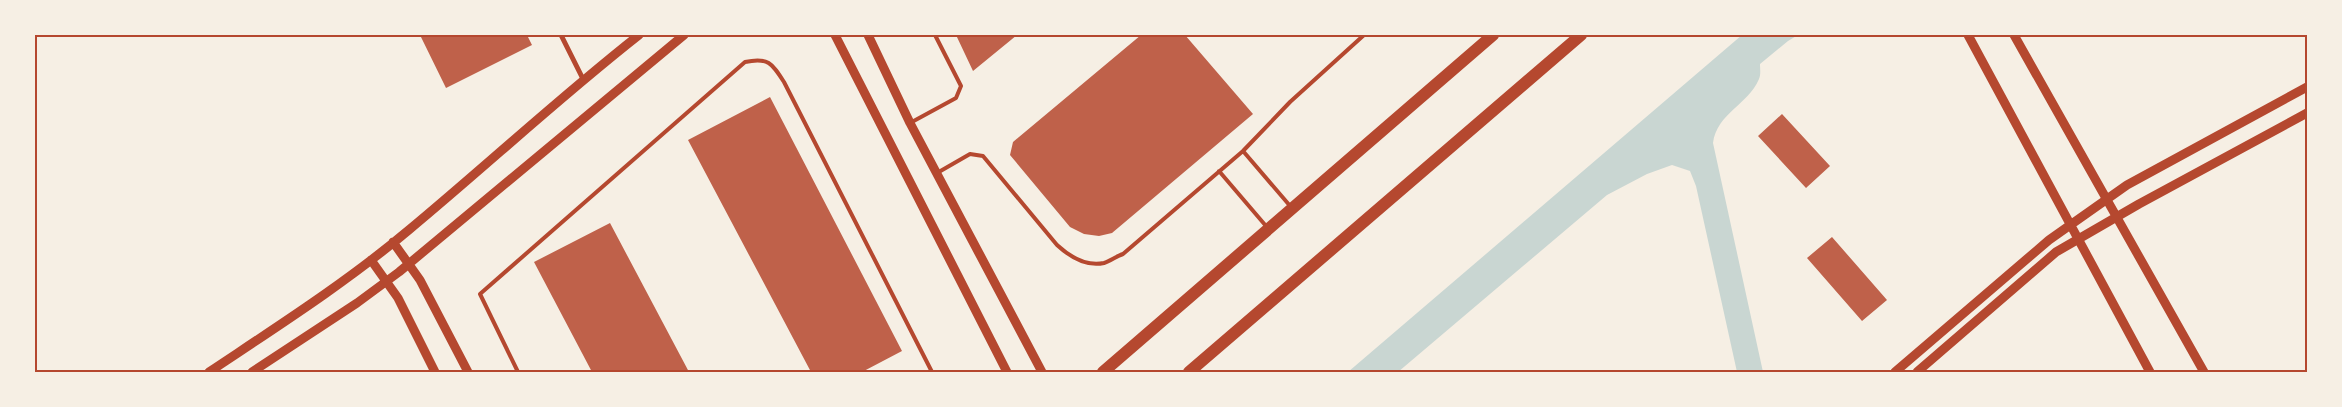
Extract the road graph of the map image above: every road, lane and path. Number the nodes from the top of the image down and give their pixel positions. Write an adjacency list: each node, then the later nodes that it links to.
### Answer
1 (560, 35): 12 (street)
2 (638, 35): 12 (street)
3 (684, 35): 27 (street)
4 (835, 35): 35 (street)
5 (868, 35): 15 (street)
6 (935, 35): 15 (lane)
7 (1364, 35): 16 (lane)
8 (1493, 35): 20 (main road)
9 (1581, 35): 38 (main road)
10 (1968, 35): 22 (street)
11 (2014, 35): 19 (street)
12 (583, 79): 25 (street)
13 (2307, 87): 19 (street)
14 (2307, 113): 21 (street)
15 (910, 122): 18 (street)
16 (1243, 151): 17 (lane); 20 (lane)
17 (1219, 171): 18 (lane); 23 (lane)
18 (937, 173): 36 (street)
19 (2107, 199): 21 (street); 22 (street)
20 (1292, 208): 23 (main road)
21 (2117, 217): 24 (street); 42 (street)
22 (2070, 226): 24 (street); 39 (street)
23 (1268, 229): 37 (main road)
24 (2078, 240): 40 (street); 41 (street)
25 (393, 242): 26 (street); 27 (street)
26 (370, 260): 28 (street); 29 (street)
27 (408, 264): 28 (street); 32 (street)
28 (386, 281): 30 (street); 31 (street)
29 (209, 372)
30 (252, 372)
31 (435, 372)
32 (468, 372)
33 (518, 372): 34 (lane)
34 (932, 372)
35 (1007, 372)
36 (1042, 372)
37 (1103, 372)
38 (1189, 372)
39 (1895, 372)
40 (1917, 372)
41 (2150, 372)
42 (2204, 372)

